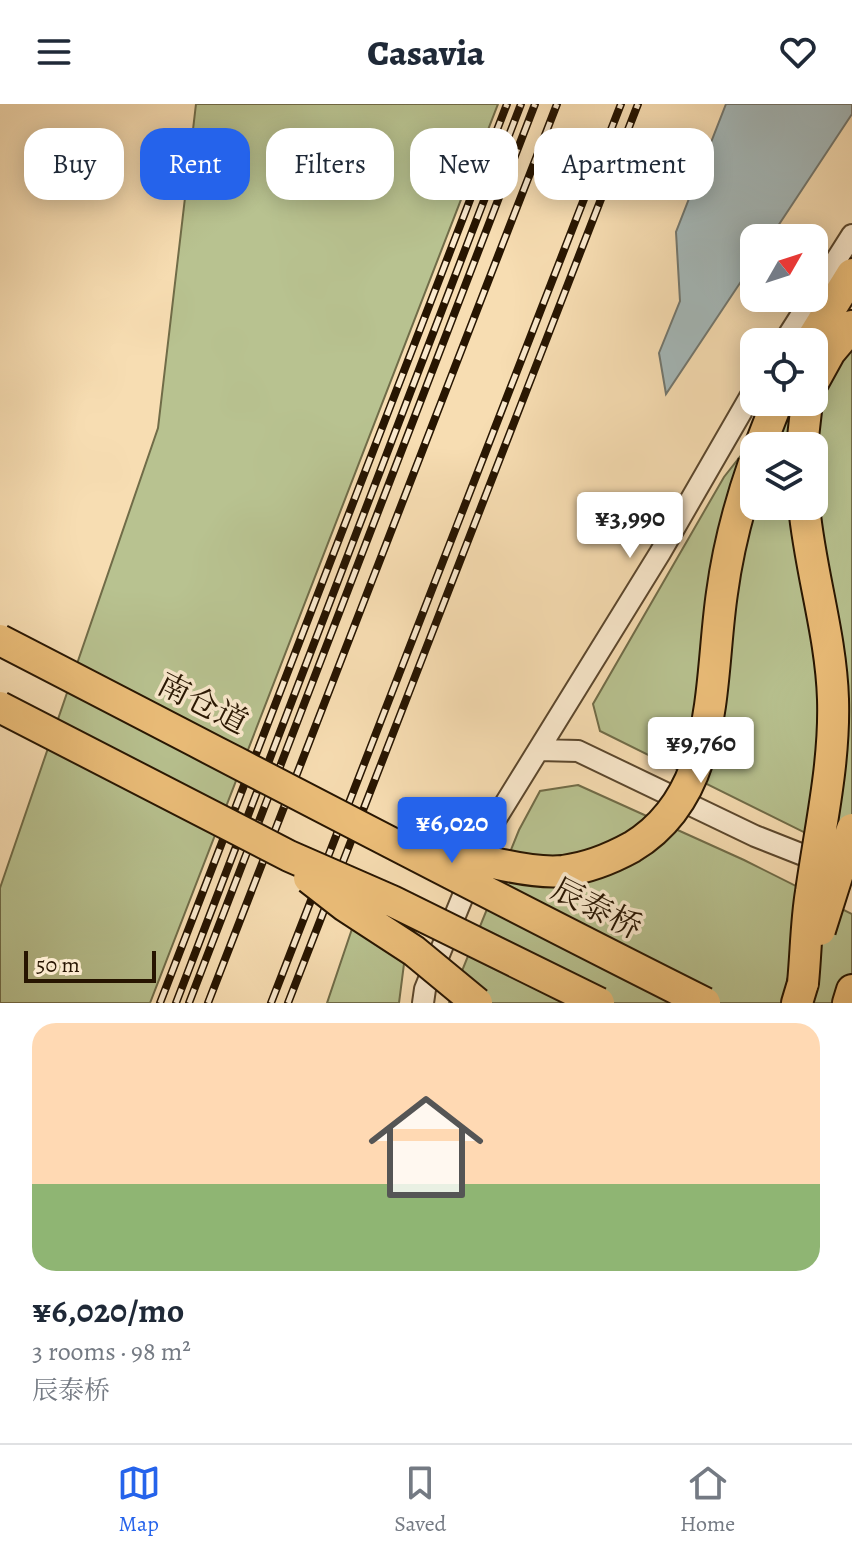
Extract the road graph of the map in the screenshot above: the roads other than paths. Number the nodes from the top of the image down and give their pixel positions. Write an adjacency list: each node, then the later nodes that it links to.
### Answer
1 (852, 235): 2 (street)
2 (828, 273)
3 (852, 274): 5 (highway)
4 (852, 326): 6 (highway)
5 (819, 328)
6 (828, 356)
7 (740, 414): 12 (street)
8 (740, 507): 14 (highway, bridge)
9 (806, 520): 18 (highway, bridge)
10 (0, 640): 14 (highway, 南仓道, bridge)
11 (0, 707): 15 (highway, bridge)
12 (539, 750): 16 (street); 19 (street)
13 (852, 829): 18 (highway, bridge)
14 (373, 831): 22 (highway, 辰泰桥, bridge)
15 (289, 856): 20 (highway, bridge); 21 (highway, bridge)
16 (852, 874)
17 (852, 990): 23 (highway)
18 (800, 993)
19 (423, 1003)
20 (477, 1003)
21 (599, 1003)
22 (705, 1003)
23 (848, 1003)

